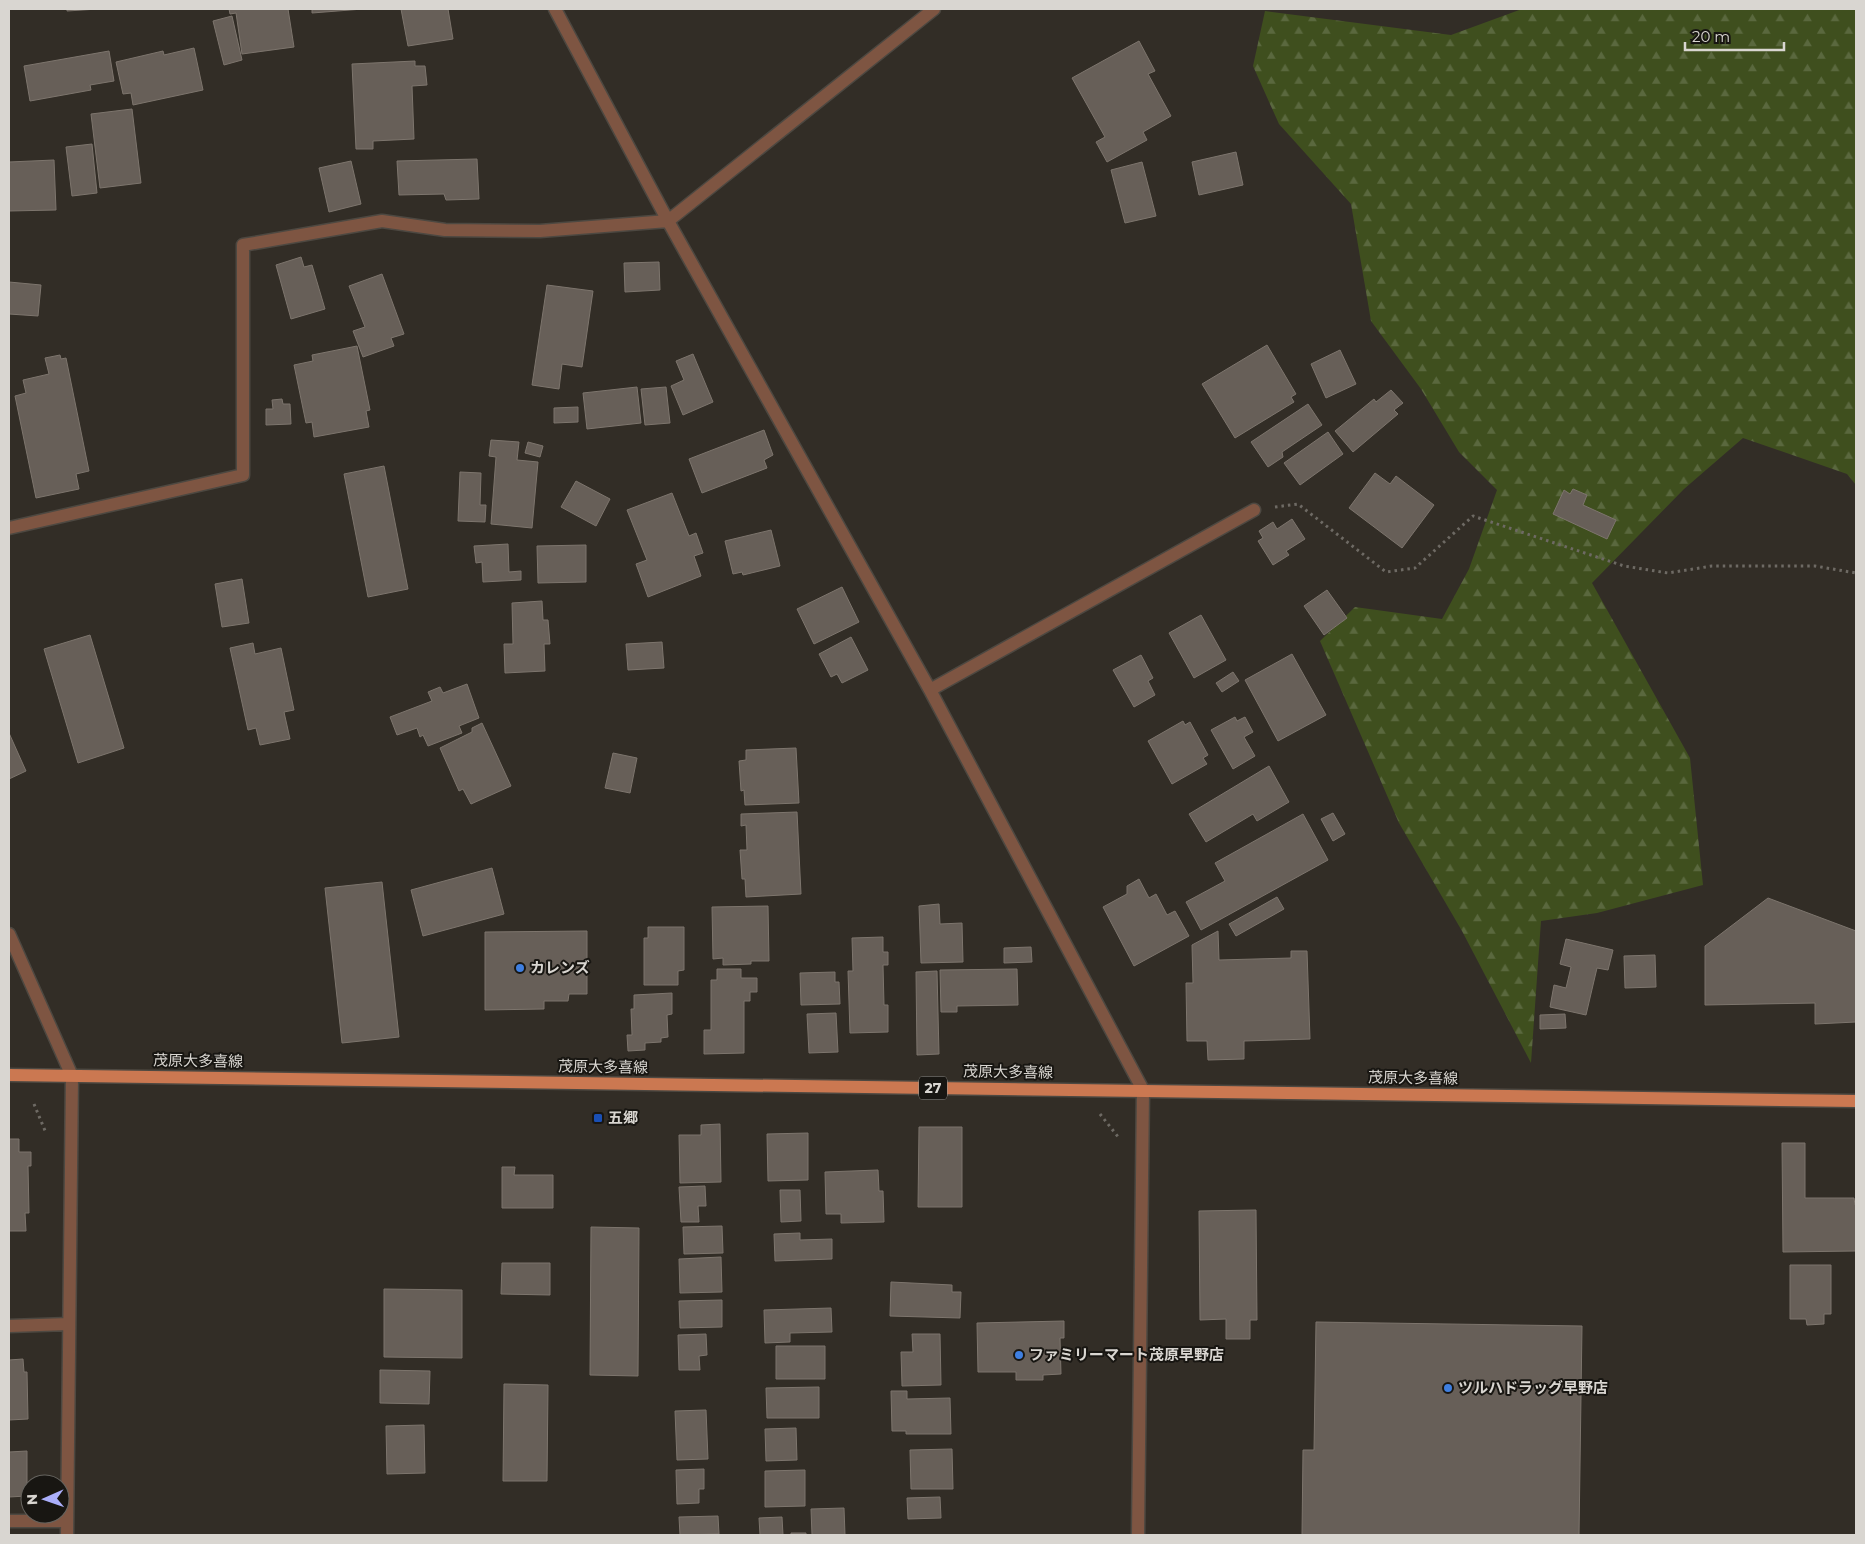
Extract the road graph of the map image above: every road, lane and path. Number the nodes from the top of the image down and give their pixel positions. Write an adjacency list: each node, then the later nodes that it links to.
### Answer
1 (555, 9): 3 (street)
2 (934, 9): 3 (street)
3 (668, 222): 5 (street); 7 (street)
4 (1254, 510): 6 (path); 7 (street)
5 (9, 528)
6 (1856, 573)
7 (930, 690): 11 (street)
8 (9, 934): 10 (street)
9 (9, 1075): 10 (main road, 茂原大多喜線 / 27)
10 (72, 1076): 11 (main road, 茂原大多喜線 / 27); 13 (street)
11 (1143, 1090): 12 (main road, 茂原大多喜線 / 27); 16 (street)
12 (1856, 1101)
13 (69, 1324): 14 (street); 15 (street)
14 (9, 1326)
15 (67, 1474)
16 (1138, 1535)

